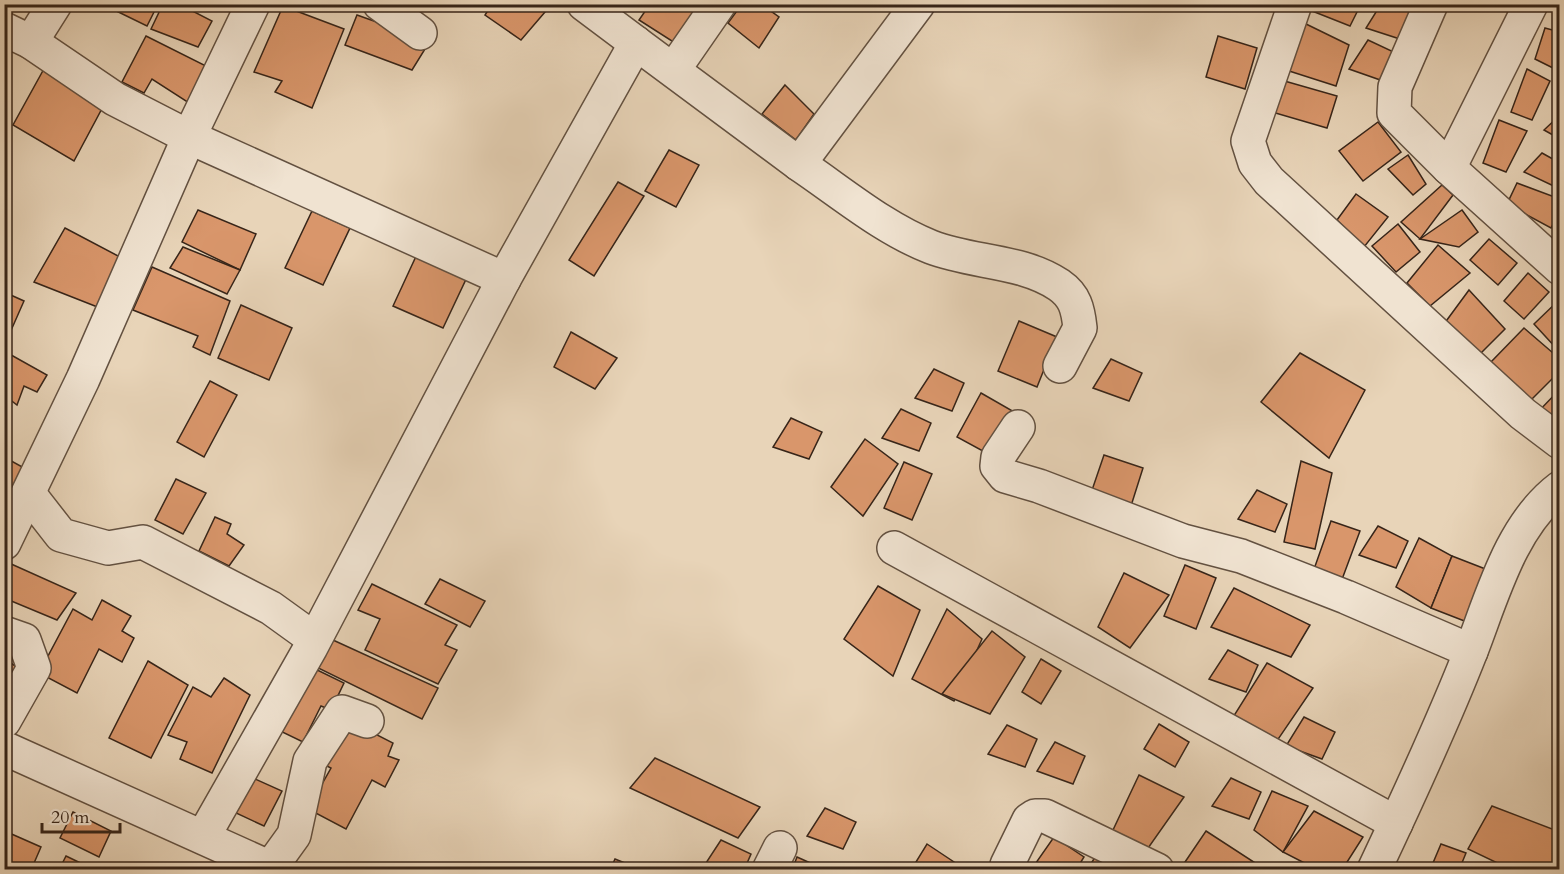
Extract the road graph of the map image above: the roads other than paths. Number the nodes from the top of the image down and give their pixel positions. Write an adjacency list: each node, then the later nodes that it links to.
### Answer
1 (55, 4): 11 (street)
2 (253, 4): 14 (street)
3 (380, 4): 10 (street)
4 (584, 4): 12 (street)
5 (719, 4): 13 (street)
6 (918, 4): 15 (street)
7 (1295, 4): 21 (street)
8 (1431, 4): 16 (street)
9 (1532, 4): 16 (street)
10 (420, 33)
11 (18, 35): 14 (street)
12 (636, 43): 13 (street); 18 (street)
13 (674, 69): 15 (street)
14 (189, 137): 18 (street); 23 (street)
15 (799, 164): 19 (street)
16 (1449, 168): 17 (street)
17 (1556, 254)
18 (504, 279): 27 (street)
19 (1060, 366)
20 (1018, 427): 28 (street)
21 (1560, 442)
22 (1560, 488): 28 (street)
23 (29, 494): 24 (street); 27 (street)
24 (4, 543)
25 (894, 548): 32 (street)
26 (4, 633): 29 (street)
27 (314, 639): 33 (street)
28 (1471, 651): 32 (street)
29 (4, 721)
30 (367, 721): 35 (street)
31 (4, 748): 33 (street)
32 (1396, 823): 37 (street)
33 (203, 837): 35 (street)
34 (1007, 865): 36 (street)
35 (273, 868)
36 (1157, 870)
37 (1374, 870)

